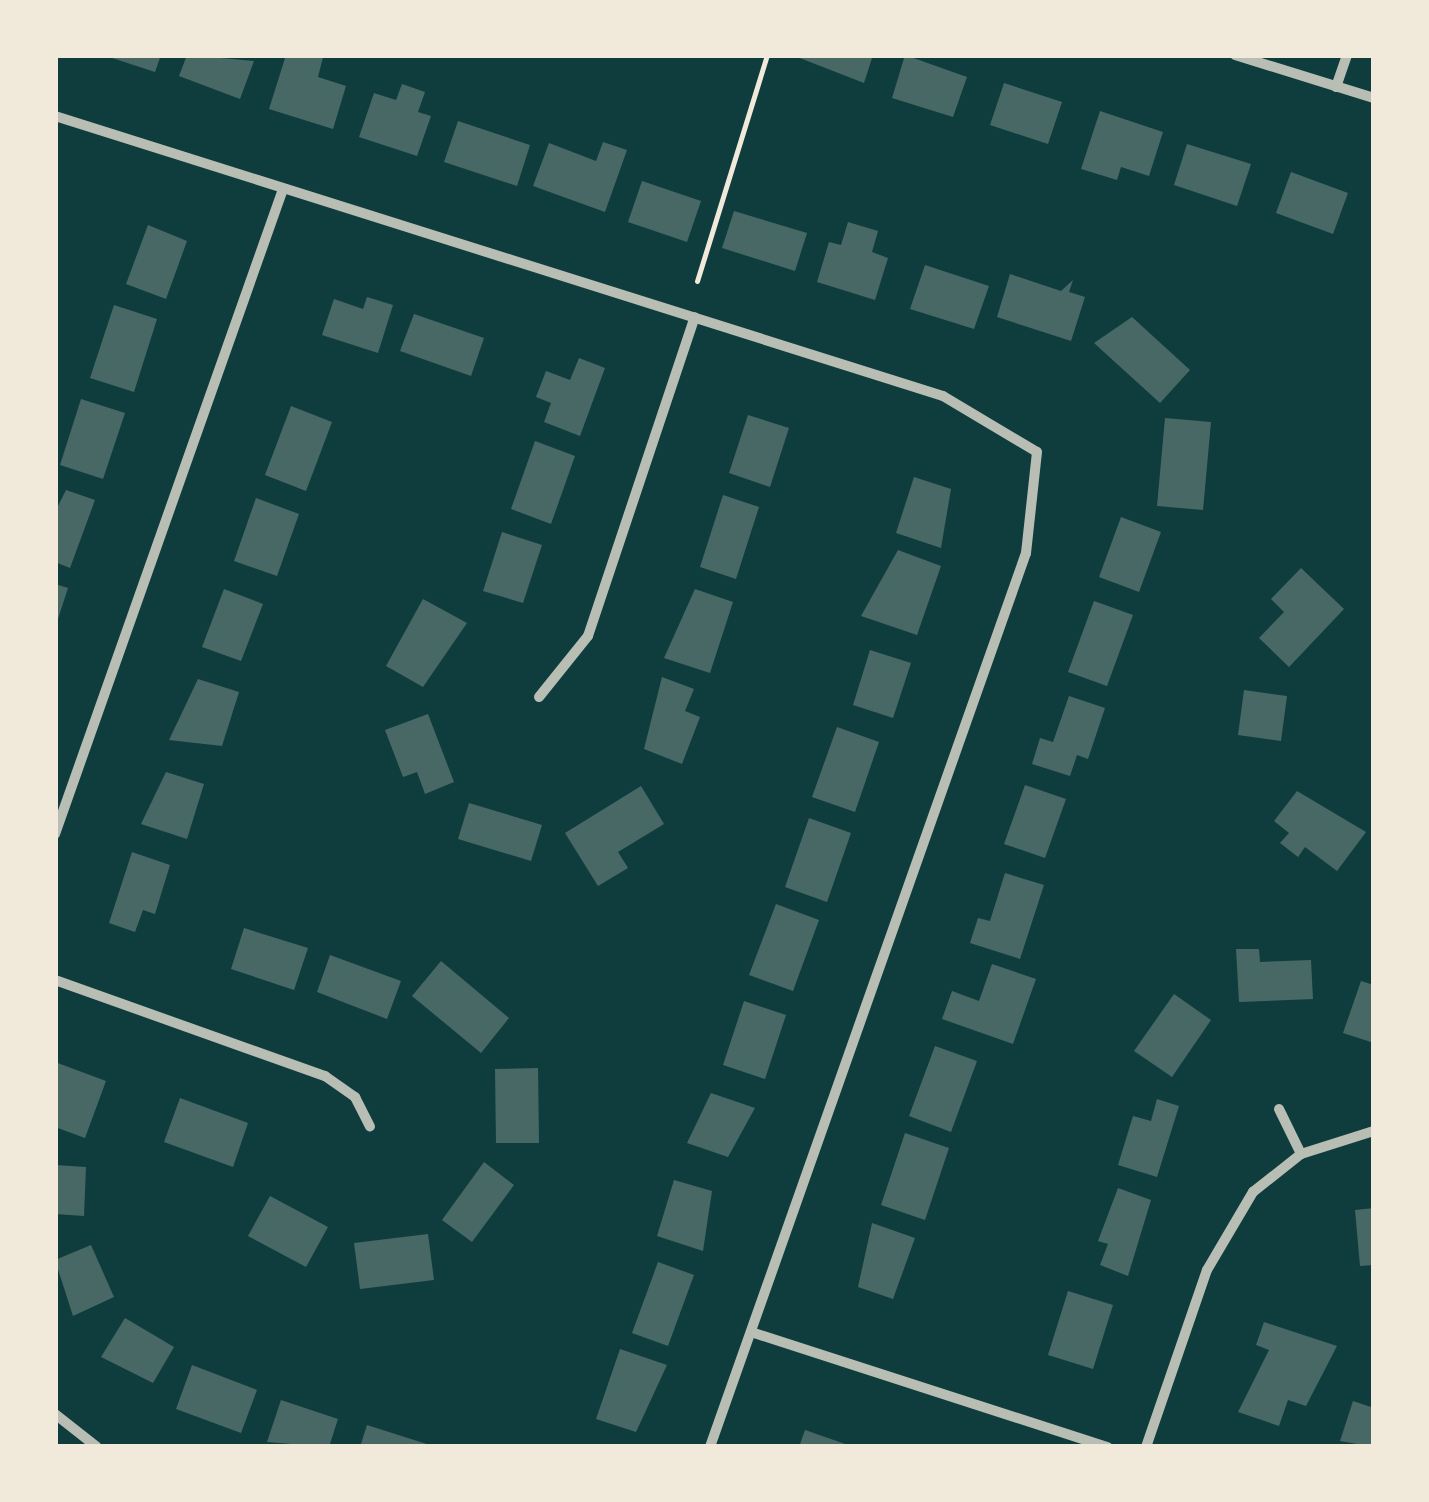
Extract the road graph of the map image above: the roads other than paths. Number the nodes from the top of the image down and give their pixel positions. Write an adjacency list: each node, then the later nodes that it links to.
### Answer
1 (1235, 55): 3 (street)
2 (1347, 55): 3 (street)
3 (1336, 87): 4 (street)
4 (1374, 98)
5 (55, 116): 6 (street)
6 (283, 190): 7 (street); 9 (street)
7 (695, 316): 8 (street); 15 (street)
8 (540, 697)
9 (55, 834)
10 (55, 980): 12 (street)
11 (1279, 1109): 14 (street)
12 (370, 1126)
13 (1374, 1131): 14 (street)
14 (1301, 1154): 20 (street)
15 (751, 1332): 18 (street); 19 (street)
16 (55, 1414): 17 (street)
17 (96, 1447)
18 (710, 1447)
19 (1108, 1447)
20 (1146, 1447)

